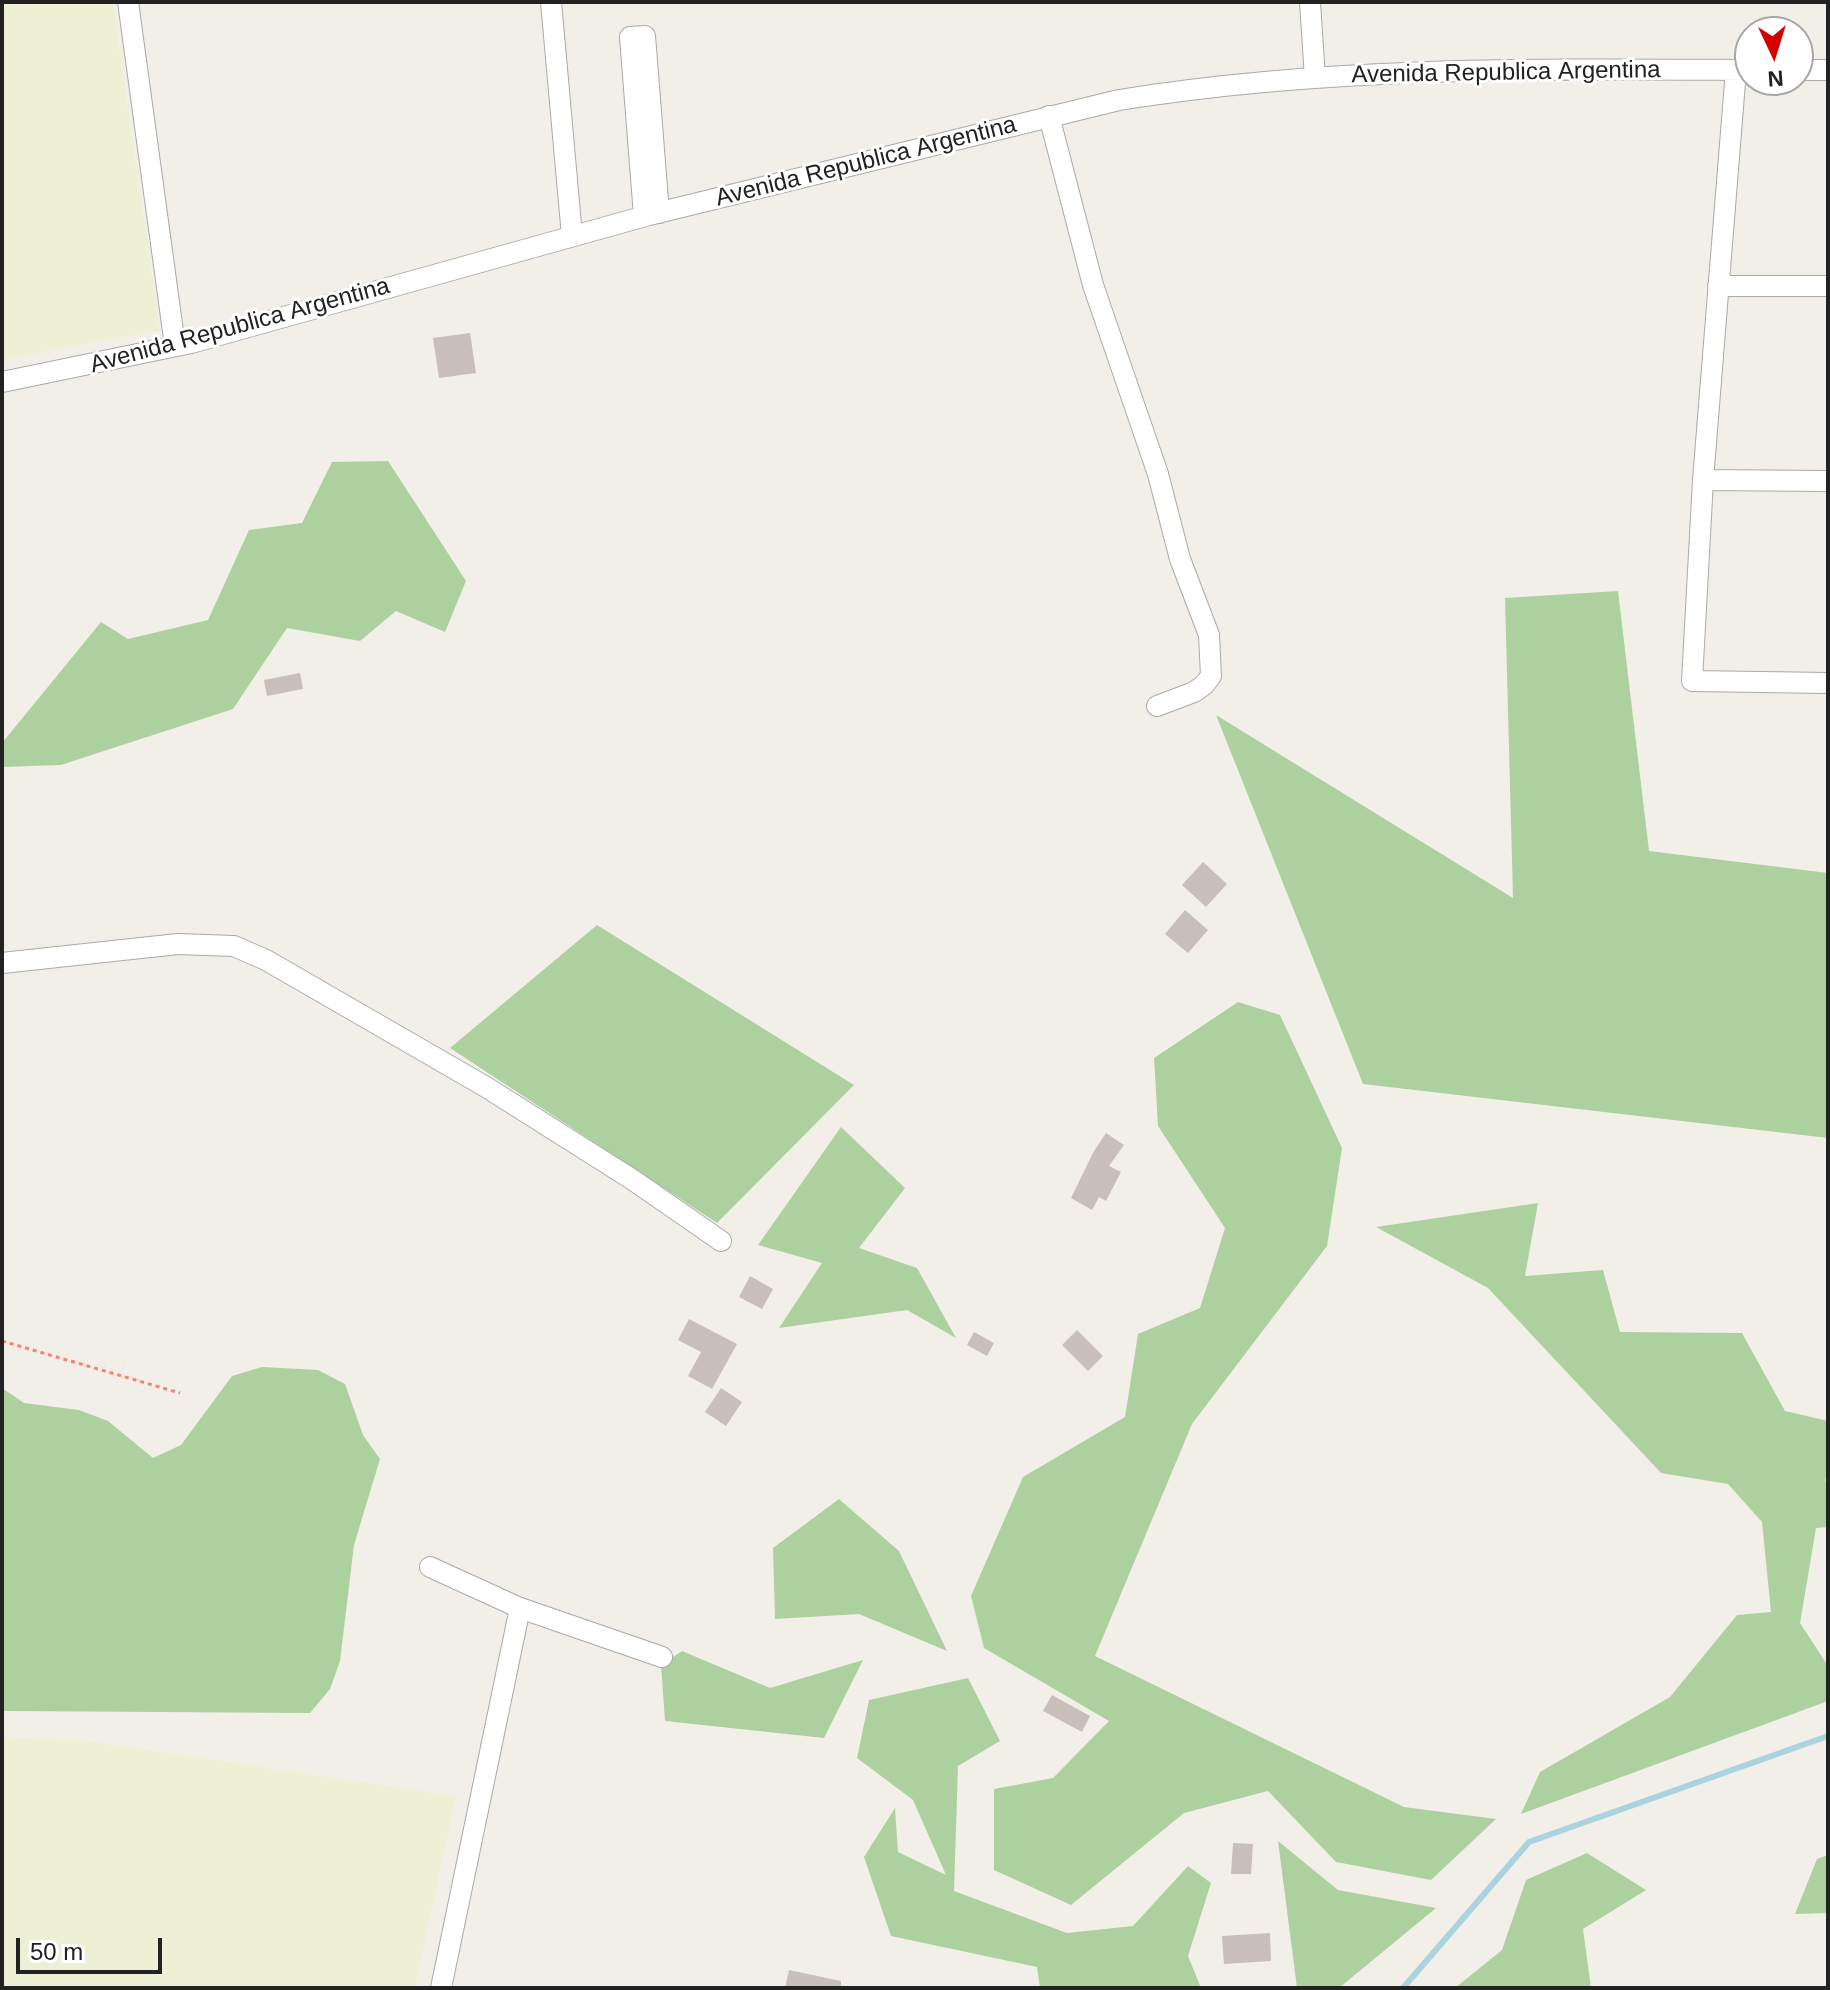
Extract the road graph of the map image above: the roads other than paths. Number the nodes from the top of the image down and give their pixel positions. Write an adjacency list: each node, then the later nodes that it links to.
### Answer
1 (128, 2): 12 (street)
2 (551, 2): 9 (street)
3 (1310, 2): 5 (street)
4 (1734, 70): 5 (street, Avenida Republica Argentina)
5 (1315, 78): 7 (street, Avenida Republica Argentina)
6 (1740, 96): 10 (street)
7 (1049, 116): 8 (street, Avenida Republica Argentina); 17 (street)
8 (651, 215): 8 (street); 9 (street, Avenida Republica Argentina)
9 (572, 236): 12 (street, Avenida Republica Argentina)
10 (1718, 286): 11 (street); 14 (street)
11 (1828, 286)
12 (175, 346): 13 (street, Avenida Republica Argentina)
13 (2, 382)
14 (1703, 480): 15 (street); 16 (street)
15 (1828, 481)
16 (1828, 683)
17 (1157, 706)
18 (2, 963): 19 (street)
19 (721, 1241)
20 (430, 1567): 21 (street)
21 (520, 1608): 22 (street); 23 (street)
22 (662, 1657)
23 (441, 1988)

